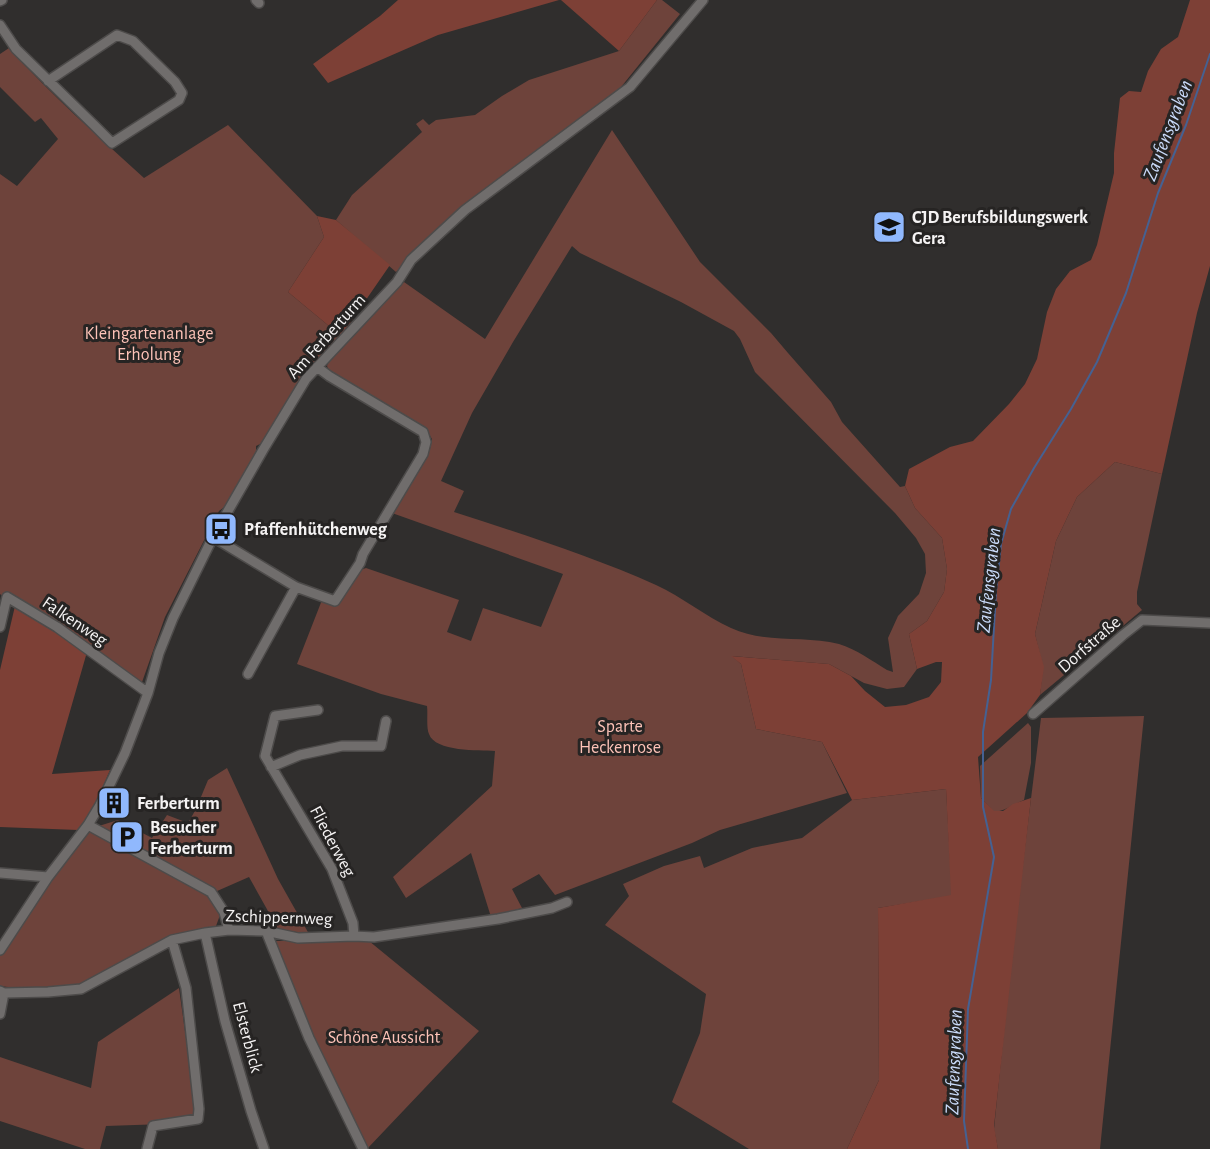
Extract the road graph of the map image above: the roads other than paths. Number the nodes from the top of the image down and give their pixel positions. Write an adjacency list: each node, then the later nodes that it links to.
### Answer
1 (704, 0): 4 (street, Am Ferberturm)
2 (0, 25): 3 (street)
3 (48, 81): 3 (street)
4 (317, 367): 5 (street, Am Ferberturm); 6 (street)
5 (213, 537): 6 (street); 10 (street, Am Ferberturm)
6 (296, 587): 9 (street)
7 (1210, 623): 12 (street, Dorfstraße)
8 (0, 627): 10 (street, Falkenweg)
9 (248, 674)
10 (148, 693): 15 (street, Am Ferberturm)
11 (318, 710): 14 (street, Fliederweg)
12 (1033, 714)
13 (386, 721): 14 (street)
14 (271, 767): 22 (street, Fliederweg)
15 (88, 825): 17 (street, Am Ferberturm); 19 (street)
16 (0, 873): 17 (street)
17 (48, 877): 24 (street, Am Ferberturm)
18 (567, 902): 22 (street, Zschippernweg)
19 (229, 930): 20 (street, Zschippernweg); 21 (street, Zschippernweg)
20 (266, 931): 22 (street, Zschippernweg); 29 (street)
21 (205, 933): 23 (street, Zschippernweg); 28 (street, Elsterblick)
22 (354, 936)
23 (171, 940): 25 (street, Zschippernweg); 27 (street)
24 (0, 950)
25 (1, 992): 26 (street)
26 (0, 1014)
27 (147, 1149)
28 (264, 1149)
29 (363, 1149)

